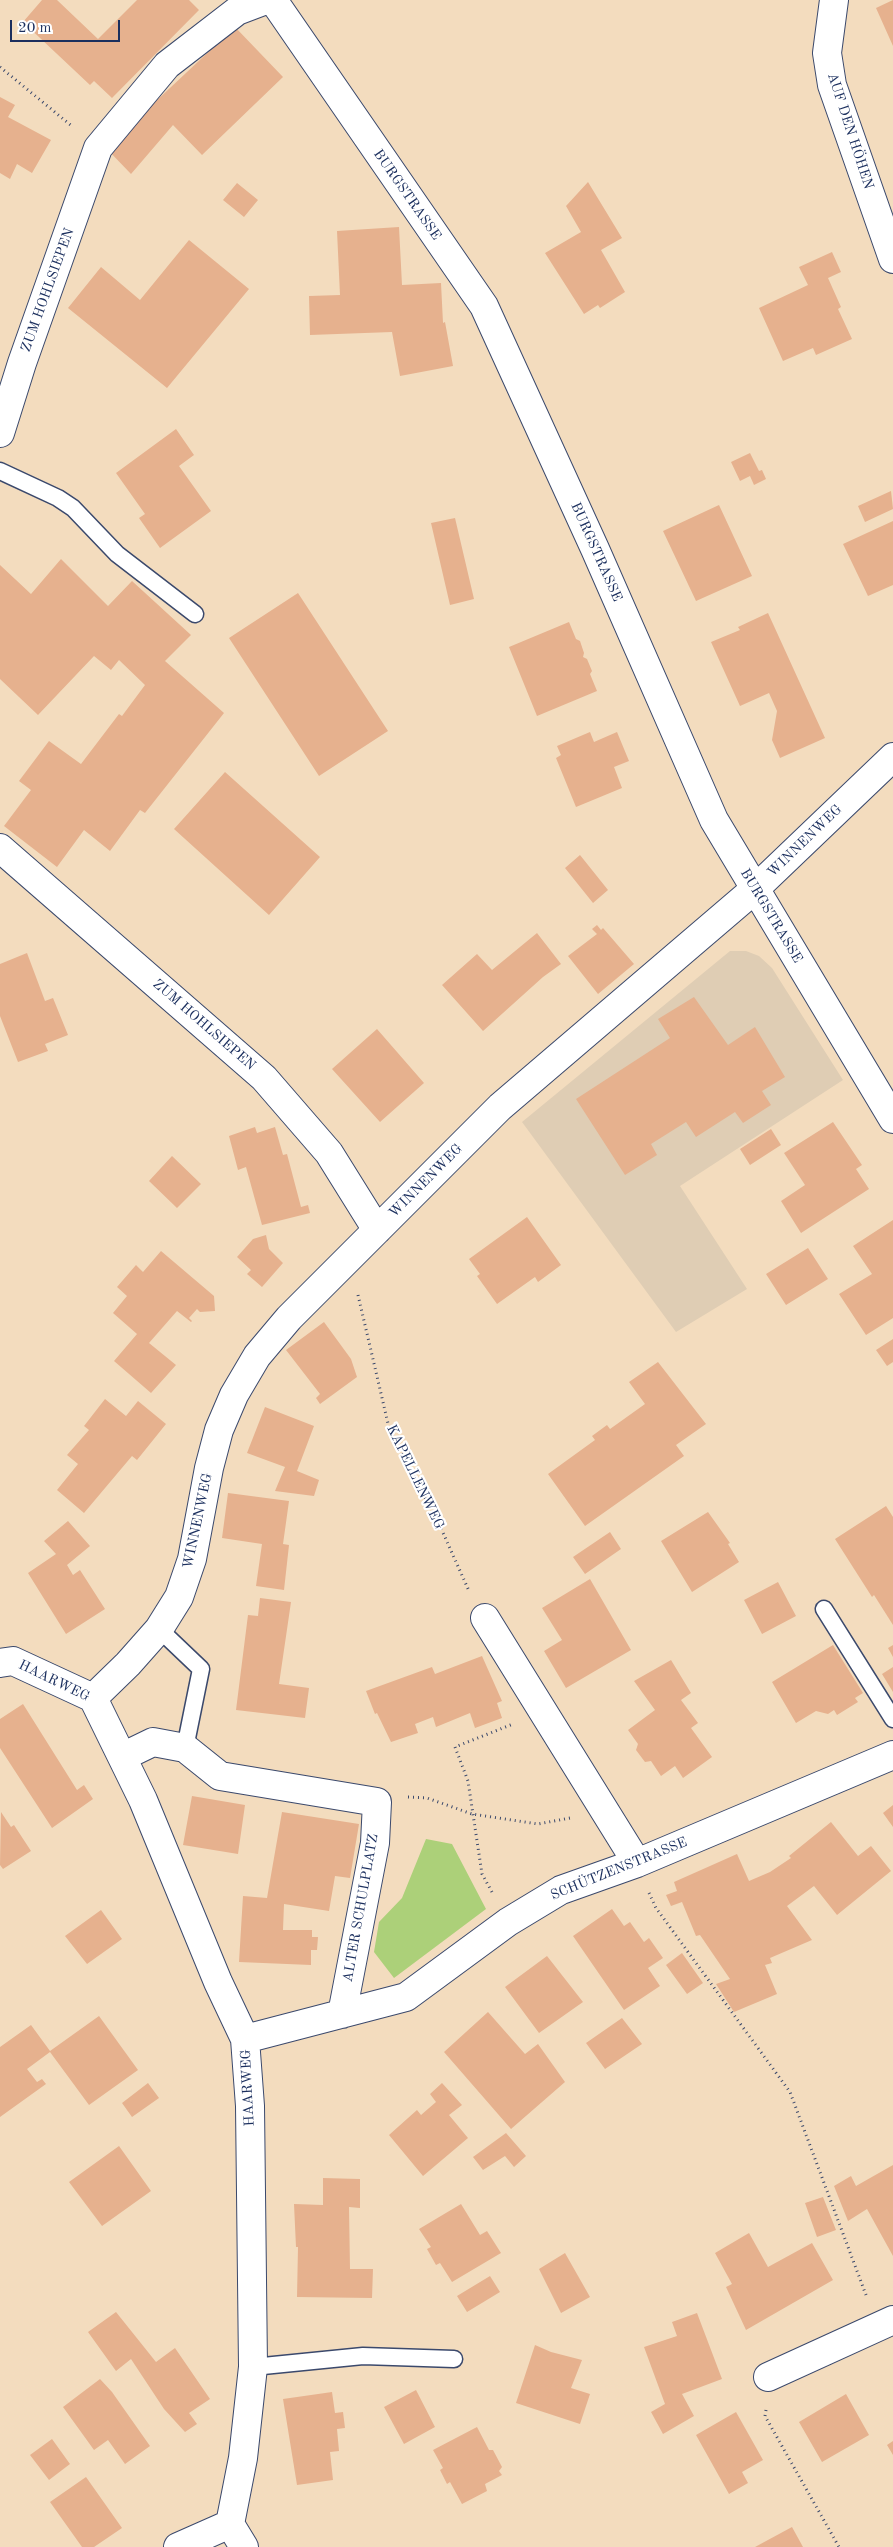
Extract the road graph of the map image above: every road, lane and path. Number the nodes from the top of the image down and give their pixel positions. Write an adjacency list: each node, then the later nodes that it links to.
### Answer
1 (266, 0): 5 (street)
2 (272, 0): 12 (street, BURGSTRASSE)
3 (834, 0): 6 (street, AUF DEN HÖHEN)
4 (0, 68): 5 (path)
5 (98, 148): 7 (street, ZUM HOHLSIEPEN)
6 (893, 259)
7 (0, 433)
8 (0, 472): 9 (lane)
9 (195, 614)
10 (893, 757): 12 (street, WINNENWEG)
11 (0, 848): 14 (street, ZUM HOHLSIEPEN)
12 (755, 889): 13 (street, BURGSTRASSE); 14 (street, WINNENWEG)
13 (893, 1119)
14 (377, 1230): 15 (street, WINNENWEG)
15 (349, 1258): 16 (path, KAPELLENWEG); 19 (street, WINNENWEG)
16 (471, 1594)
17 (824, 1609): 23 (lane)
18 (484, 1618): 22 (street)
19 (159, 1629): 21 (street, WINNENWEG); 24 (lane)
20 (0, 1663): 21 (street, HAARWEG)
21 (94, 1698): 26 (street, HAARWEG)
22 (544, 1712): 28 (street); 29 (path)
23 (893, 1719)
24 (186, 1748): 26 (street); 27 (street)
25 (893, 1755): 30 (street, SCHÜTZENSTRASSE)
26 (122, 1757): 33 (street, HAARWEG)
27 (377, 1802): 29 (path); 32 (street, ALTER SCHULPLATZ)
28 (605, 1810): 29 (path); 30 (street)
29 (472, 1814): 31 (path)
30 (637, 1863): 31 (street, SCHÜTZENSTRASSE); 34 (path)
31 (508, 1922): 32 (street, SCHÜTZENSTRASSE)
32 (342, 2014): 33 (street, SCHÜTZENSTRASSE)
33 (245, 2039): 36 (street, HAARWEG)
34 (886, 2324): 37 (street)
35 (454, 2359): 36 (lane)
36 (254, 2367): 38 (street, HAARWEG)
37 (768, 2376): 41 (path)
38 (230, 2524): 39 (street); 40 (street)
39 (178, 2547)
40 (244, 2547)
41 (839, 2547)

